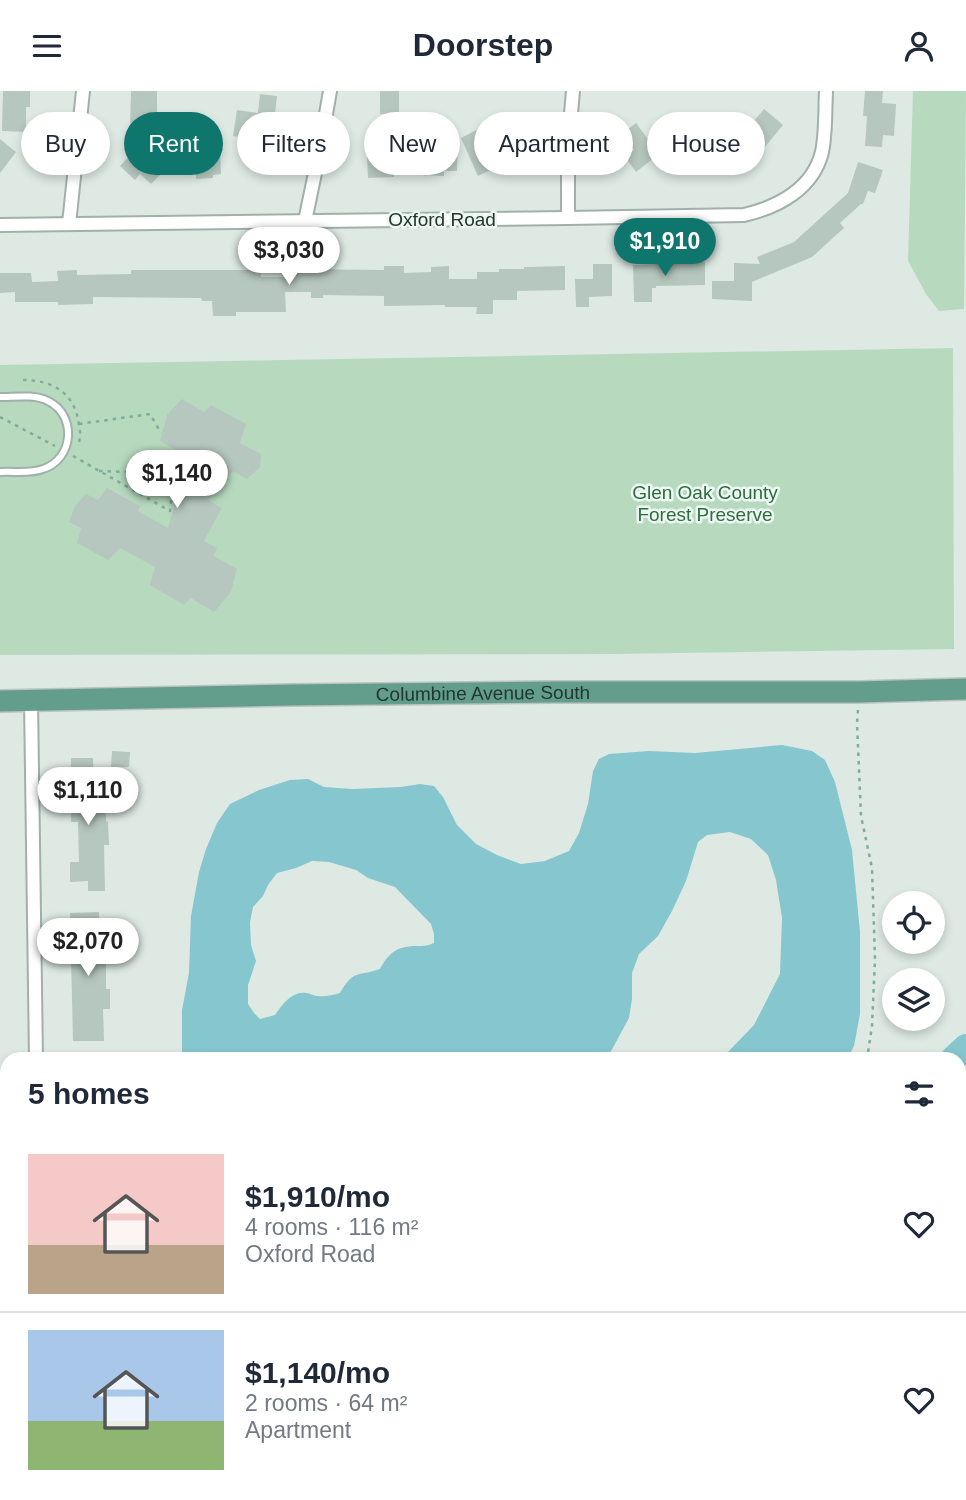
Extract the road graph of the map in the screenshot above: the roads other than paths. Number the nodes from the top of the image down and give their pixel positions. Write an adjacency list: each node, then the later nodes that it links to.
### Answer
1 (83, 91): 7 (street)
2 (330, 91): 6 (street)
3 (573, 91): 5 (street)
4 (826, 91): 5 (street, Oxford Road)
5 (568, 218): 6 (street, Oxford Road)
6 (305, 221): 7 (street, Oxford Road)
7 (69, 224): 8 (street, Oxford Road)
8 (0, 225)
9 (0, 397): 10 (lane)
10 (0, 471)
11 (959, 689): 12 (main road, Columbine Avenue South)
12 (31, 700): 13 (main road, Columbine Avenue South); 14 (street)
13 (0, 701)
14 (36, 1052)

